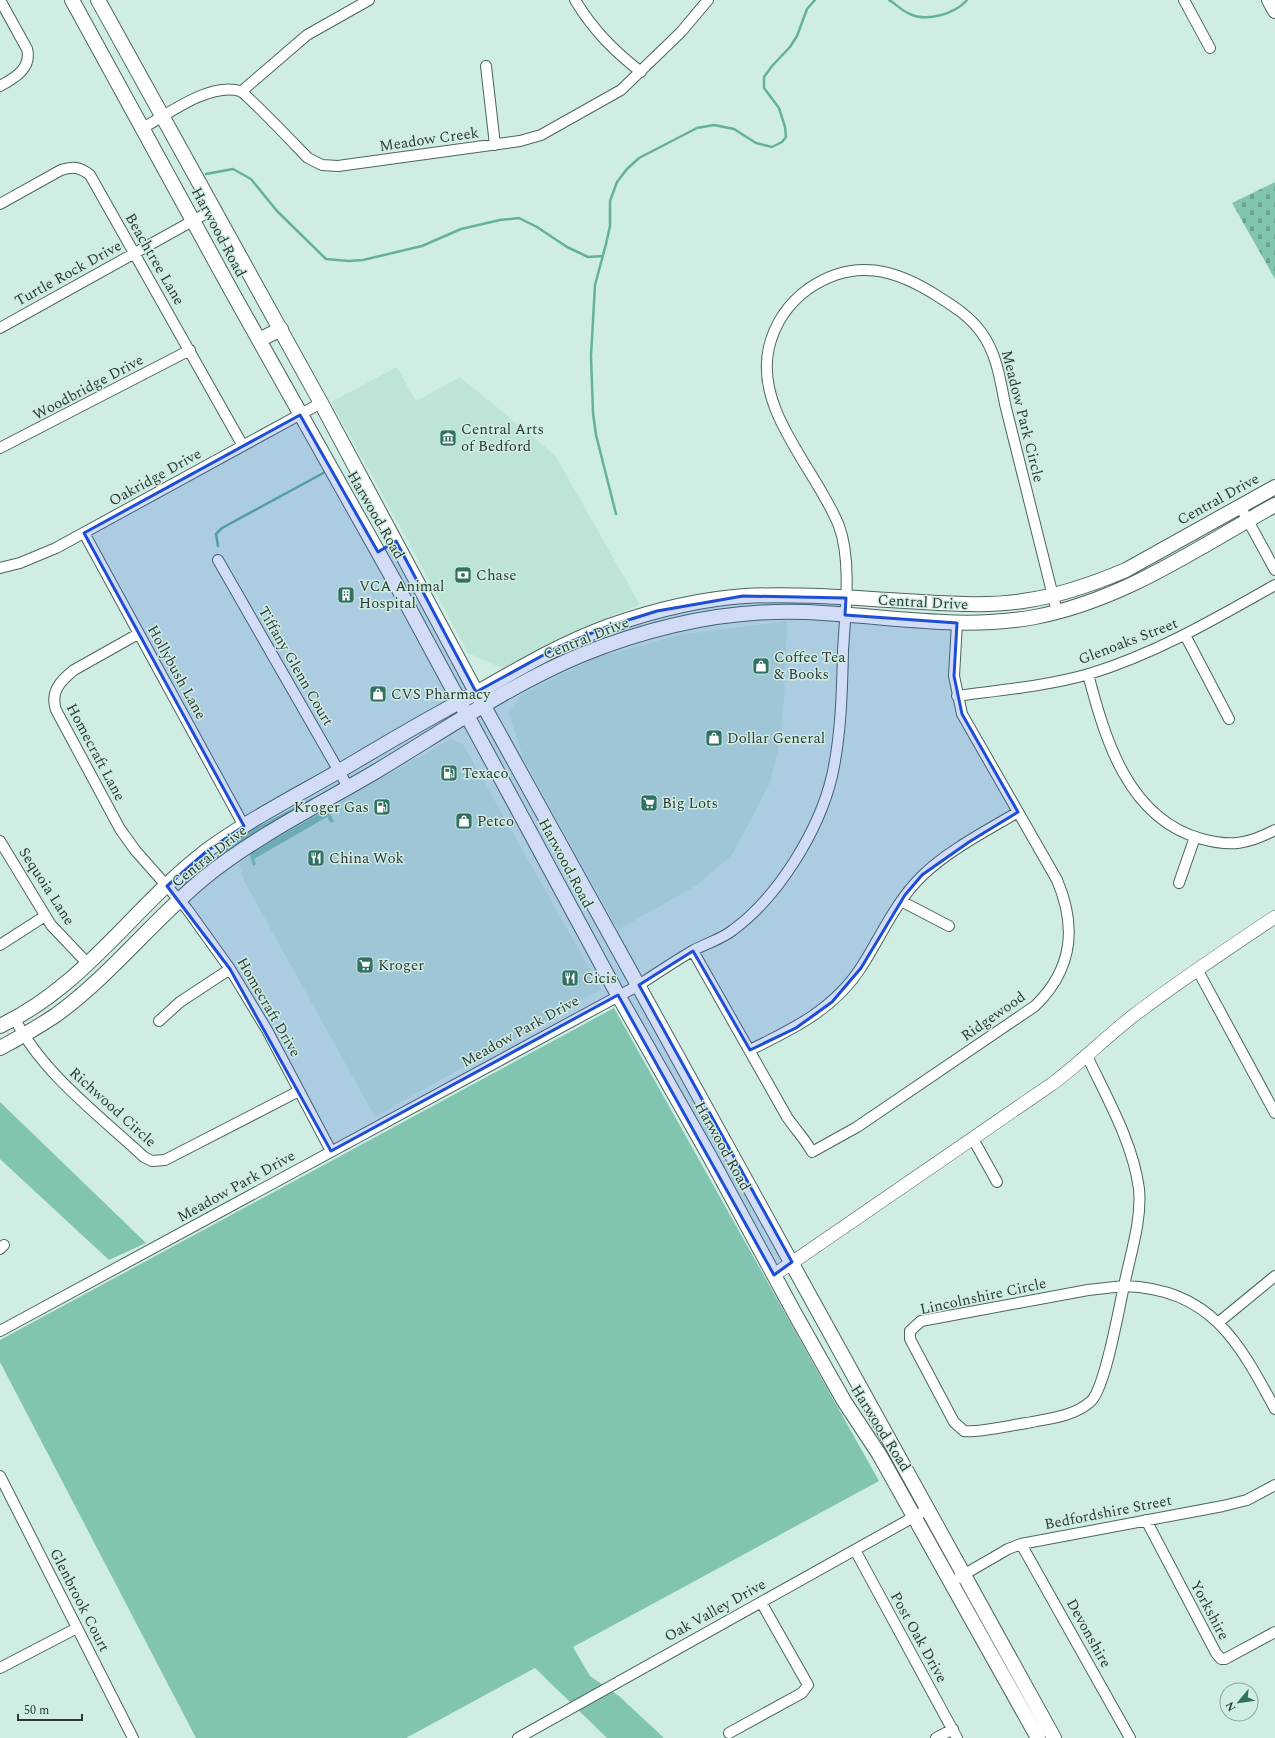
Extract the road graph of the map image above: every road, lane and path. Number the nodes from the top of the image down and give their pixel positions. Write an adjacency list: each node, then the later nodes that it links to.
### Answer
1 (72, 0): 16 (main road, Harwood Road)
2 (98, 0): 15 (main road, Harwood Road)
3 (369, 0): 14 (street)
4 (575, 0): 12 (street)
5 (708, 0): 12 (street, Meadow Creek)
6 (1184, 0): 10 (street)
7 (1269, 0): 9 (main road)
8 (3, 5): 13 (street)
9 (1275, 10)
10 (1210, 48)
11 (486, 66): 17 (street)
12 (641, 72): 17 (street, Meadow Creek)
13 (0, 86)
14 (242, 91): 15 (street); 17 (street, Meadow Creek)
15 (164, 116): 16 (street); 19 (main road, Harwood Road)
16 (143, 128): 20 (main road, Harwood Road)
17 (495, 145)
18 (0, 204): 21 (street, Beachtree Lane)
19 (214, 209): 20 (street, Turtle Rock Drive); 23 (main road, Harwood Road)
20 (193, 220): 21 (street, Turtle Rock Drive); 24 (main road, Harwood Road)
21 (135, 253): 22 (street, Turtle Rock Drive); 25 (street, Beachtree Lane)
22 (0, 328)
23 (281, 329): 24 (main road); 26 (main road, Harwood Road)
24 (258, 340): 27 (main road, Harwood Road)
25 (190, 350): 28 (street, Beachtree Lane); 29 (street, Woodbridge Drive)
26 (321, 403): 27 (street, Oakridge Drive); 35 (main road, Harwood Road)
27 (300, 415): 28 (street, Oakridge Drive); 36 (main road, Harwood Road)
28 (243, 446): 34 (street, Oakridge Drive)
29 (0, 448)
30 (1275, 487): 32 (main road, Central Drive)
31 (1275, 505): 33 (main road, Central Drive)
32 (1240, 506): 33 (street); 41 (main road, Central Drive)
33 (1248, 520): 39 (street); 44 (main road, Central Drive)
34 (84, 533): 38 (street, Oakridge Drive); 49 (street, Hollybush Lane)
35 (396, 541): 36 (main road); 53 (main road, Harwood Road)
36 (378, 552): 55 (main road, Harwood Road)
37 (218, 560): 59 (street, Tiffany Glenn Court)
38 (0, 568)
39 (1275, 570)
40 (1275, 586): 50 (street, Glenoaks Street)
41 (1053, 596): 43 (main road, Central Drive); 43 (street, Meadow Park Circle); 44 (street, Meadow Park Circle)
42 (738, 597): 43 (main road, Central Drive); 45 (main road); 48 (main road, Central Drive)
43 (846, 598): 46 (street, Meadow Park Drive)
44 (1057, 612): 47 (main road, Central Drive)
45 (739, 614): 46 (main road, Central Drive); 51 (main road, Central Drive)
46 (844, 615): 47 (main road, Central Drive); 76 (street, Meadow Park Drive)
47 (957, 623): 54 (street, Ridgewood)
48 (600, 630): 51 (main road); 53 (main road, Central Drive)
49 (138, 634): 62 (street, Hollybush Lane); 69 (street, Homecraft Lane)
50 (1185, 635): 52 (street, Glenoaks Street); 58 (street)
51 (606, 646): 56 (main road, Central Drive)
52 (1088, 674): 54 (street, Glenoaks Street); 64 (street)
53 (476, 692): 55 (main road, Central Drive); 56 (main road, Harwood Road)
54 (957, 696): 61 (street, Ridgewood)
55 (460, 701): 57 (main road, Harwood Road); 59 (main road, Central Drive)
56 (484, 706): 57 (main road, Central Drive); 66 (main road, Harwood Road)
57 (468, 716): 60 (main road, Central Drive); 67 (main road, Harwood Road)
58 (1228, 719)
59 (338, 772): 60 (street, Tiffany Glenn Court); 62 (main road, Central Drive)
60 (348, 787): 70 (main road, Central Drive)
61 (1018, 812): 71 (street); 87 (street, Ridgewood)
62 (244, 826): 69 (main road, Central Drive)
63 (1275, 830): 64 (street)
64 (1195, 837): 68 (street)
65 (0, 841): 72 (street, Sequoia Lane)
66 (564, 850): 67 (main road); 80 (main road, Harwood Road)
67 (546, 861): 81 (main road, Harwood Road)
68 (1179, 884)
69 (167, 886): 70 (street, Homecraft Drive); 77 (main road, Central Drive)
70 (180, 900): 78 (street, Homecraft Drive); 85 (main road, Central Drive)
71 (902, 901): 74 (street); 87 (street)
72 (45, 916): 75 (street); 77 (street, Sequoia Lane)
73 (1275, 917): 79 (street)
74 (949, 926)
75 (0, 945)
76 (693, 951): 80 (street, Meadow Park Drive); 87 (street, Ridgewood)
77 (88, 964): 82 (main road, Central Drive)
78 (230, 969): 83 (street); 89 (street, Homecraft Drive)
79 (1197, 969): 88 (street); 90 (street)
80 (638, 985): 81 (street, Meadow Park Drive); 94 (main road, Harwood Road)
81 (618, 995): 92 (street, Meadow Park Drive); 95 (main road, Harwood Road)
82 (15, 1019): 84 (main road, Central Drive); 85 (street, Richwood Circle)
83 (158, 1021)
84 (0, 1026)
85 (24, 1036): 86 (main road, Central Drive); 89 (street, Richwood Circle)
86 (0, 1048)
87 (750, 1050)
88 (1087, 1056): 91 (street); 97 (street)
89 (299, 1091): 92 (street, Homecraft Drive)
90 (1275, 1113)
91 (973, 1139): 93 (street); 94 (street)
92 (331, 1151): 99 (street, Meadow Park Drive)
93 (997, 1182)
94 (792, 1262): 95 (street); 103 (main road, Harwood Road)
95 (774, 1275): 104 (main road, Harwood Road)
96 (1275, 1276): 98 (street)
97 (1124, 1286): 97 (street, Lincolnshire Circle); 98 (street)
98 (1219, 1322): 100 (street)
99 (0, 1331)
100 (1275, 1409)
101 (0, 1476): 111 (street, Glenbrook Court)
102 (1275, 1485): 105 (street, Bedfordshire Street)
103 (928, 1509): 104 (street, Oak Valley Drive); 108 (main road, Harwood Road)
104 (914, 1516): 107 (street, Oak Valley Drive); 109 (main road, Harwood Road)
105 (1146, 1520): 106 (street, Bedfordshire Street); 112 (street, Yorkshire)
106 (1021, 1544): 108 (street, Bedfordshire Street); 121 (street, Devonshire)
107 (855, 1550): 110 (street, Oak Valley Drive); 115 (street, Post Oak Drive)
108 (964, 1574): 109 (street, Bedfordshire Street); 120 (main road, Harwood Road)
109 (951, 1582): 119 (main road, Harwood Road)
110 (761, 1602): 114 (street); 117 (street, Oak Valley Drive)
111 (77, 1628): 113 (street); 116 (street, Glenbrook Court)
112 (1275, 1632)
113 (0, 1668)
114 (729, 1733)
115 (955, 1734): 118 (street)
116 (133, 1738)
117 (518, 1738)
118 (936, 1738)
119 (1038, 1738)
120 (1054, 1738)
121 (1130, 1738)

